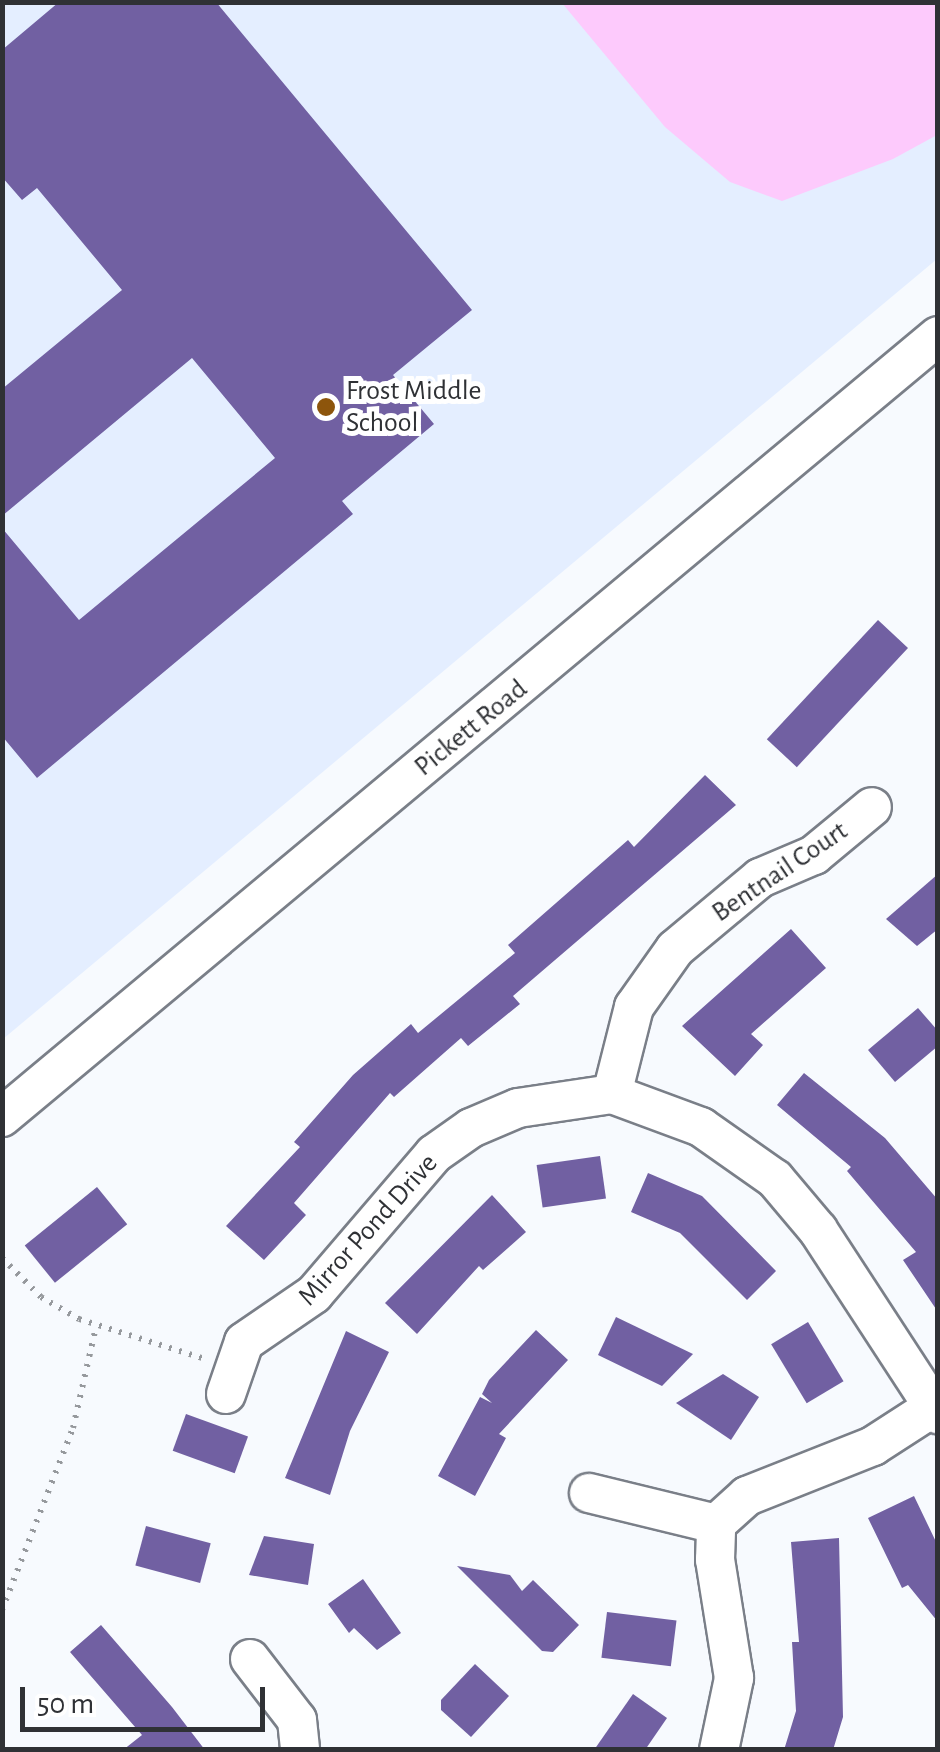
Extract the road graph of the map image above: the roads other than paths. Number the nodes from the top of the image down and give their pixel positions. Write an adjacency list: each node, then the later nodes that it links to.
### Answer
1 (938, 336): 4 (street, Pickett Road)
2 (872, 807): 3 (street, Bentnail Court)
3 (612, 1094): 5 (street, Mirror Pond Drive); 6 (street, Mirror Pond Drive)
4 (2, 1117)
5 (230, 1382)
6 (936, 1408): 8 (street)
7 (589, 1493): 8 (street)
8 (716, 1524): 11 (street)
9 (250, 1659): 10 (street)
10 (300, 1750)
11 (720, 1750)

